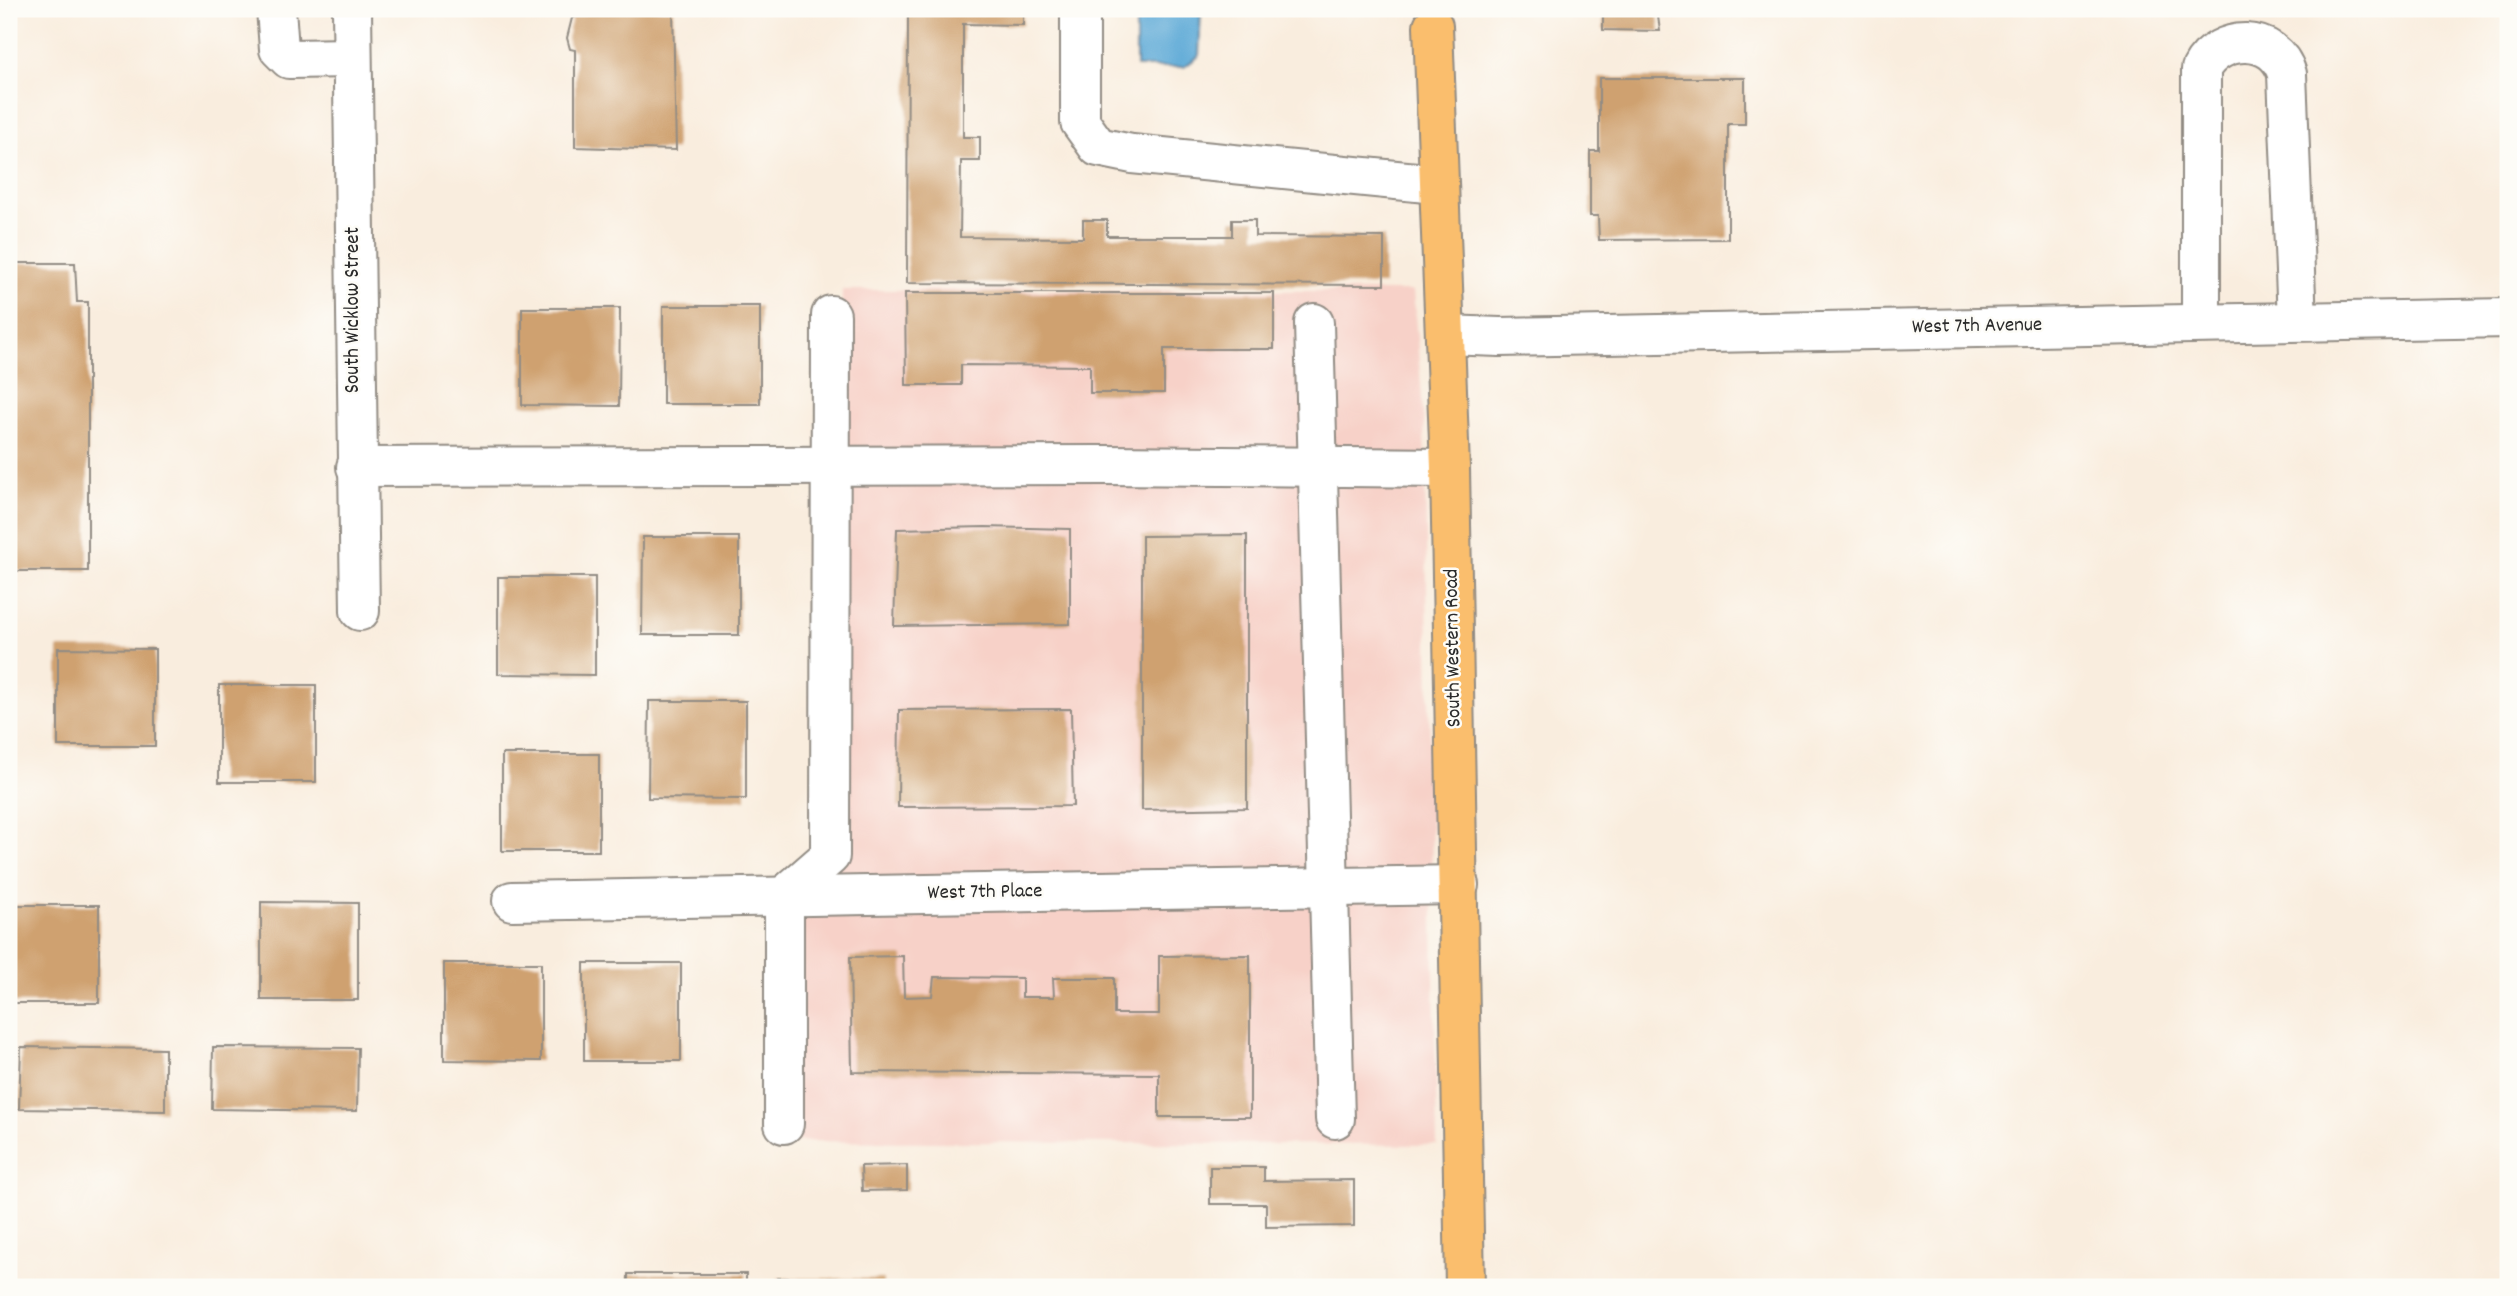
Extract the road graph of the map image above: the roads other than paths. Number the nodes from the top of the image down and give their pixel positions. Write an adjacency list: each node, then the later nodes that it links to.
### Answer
1 (276, 9): 5 (street)
2 (352, 9): 5 (street, South Wicklow Street)
3 (1080, 9): 6 (street)
4 (1433, 17): 6 (main road, South Western Road)
5 (352, 58): 14 (street, South Wicklow Street)
6 (1437, 184): 12 (main road, South Western Road)
7 (831, 315): 13 (street)
8 (2508, 318): 9 (street, West 7th Avenue)
9 (2297, 321): 11 (street, West 7th Avenue); 11 (street)
10 (1314, 323): 15 (street)
11 (2201, 323): 12 (street, West 7th Avenue)
12 (1445, 334): 16 (main road, South Western Road)
13 (830, 465): 14 (street); 15 (street); 20 (street)
14 (356, 467): 17 (street, South Wicklow Street)
15 (1318, 467): 16 (street); 19 (street)
16 (1450, 468): 18 (main road, South Western Road)
17 (360, 611)
18 (1459, 885): 19 (street, West 7th Place); 24 (main road, South Western Road)
19 (1328, 887): 20 (street, West 7th Place); 22 (street)
20 (784, 896): 21 (street, West 7th Place); 23 (street)
21 (512, 901)
22 (1335, 1119)
23 (784, 1124)
24 (1465, 1287)

